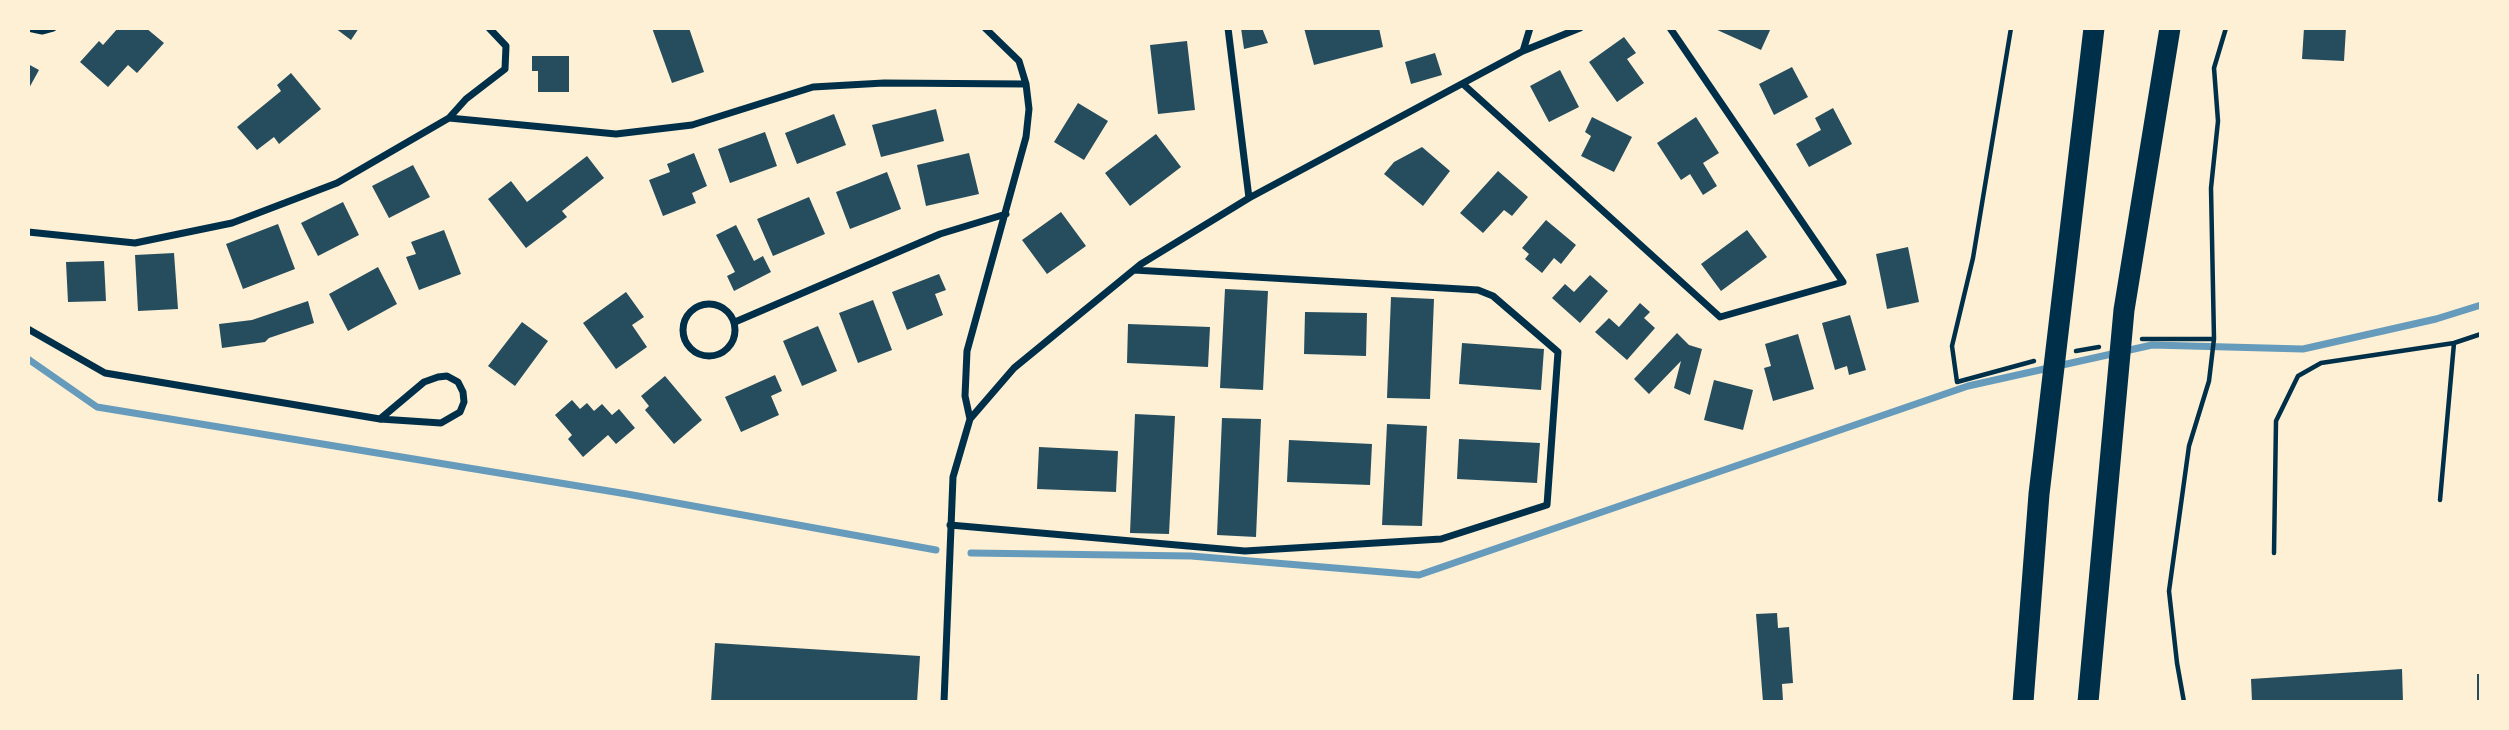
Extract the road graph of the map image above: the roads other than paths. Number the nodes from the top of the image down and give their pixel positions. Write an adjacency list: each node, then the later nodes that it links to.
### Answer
1 (53, 28): 10 (street)
2 (489, 28): 14 (street)
3 (985, 28): 12 (street)
4 (1228, 28): 15 (street)
5 (1530, 28): 11 (street)
6 (1580, 28): 11 (street)
7 (1670, 28): 13 (street)
8 (2094, 28): 25 (highway)
9 (2170, 28): 26 (highway)
10 (28, 29)
11 (1523, 51): 13 (street)
12 (1026, 84): 14 (street); 16 (street)
13 (1463, 84): 15 (street)
14 (449, 118): 17 (street)
15 (1249, 198): 18 (street)
16 (1006, 214): 19 (street); 22 (street)
17 (28, 232)
18 (1134, 270): 22 (street); 23 (street)
19 (734, 322): 19 (street)
20 (28, 329): 21 (street)
21 (380, 419): 21 (street)
22 (970, 419): 23 (street)
23 (950, 525): 24 (street)
24 (944, 702)
25 (2023, 702)
26 (2088, 702)

